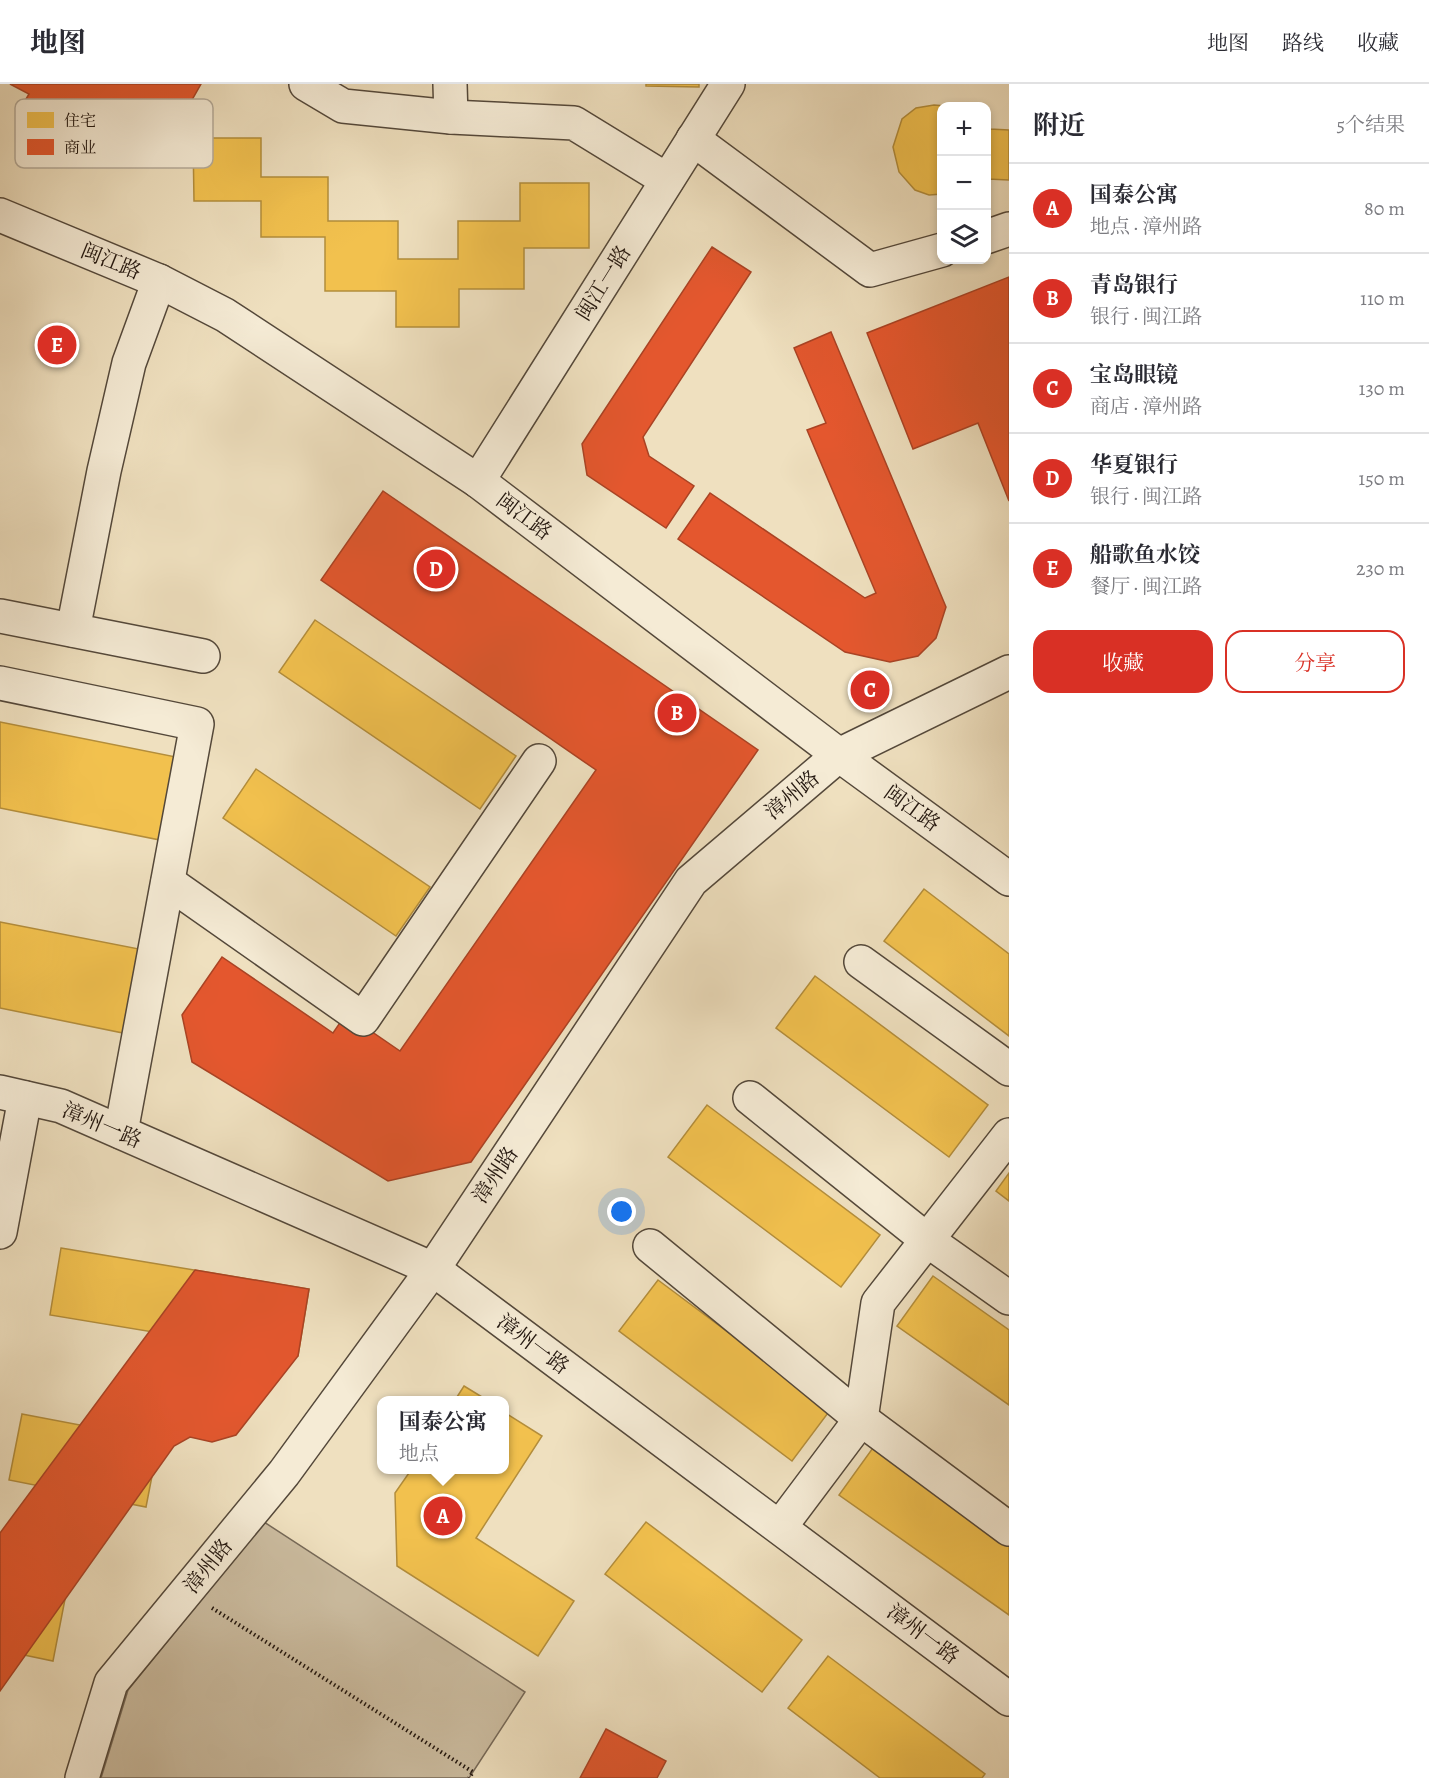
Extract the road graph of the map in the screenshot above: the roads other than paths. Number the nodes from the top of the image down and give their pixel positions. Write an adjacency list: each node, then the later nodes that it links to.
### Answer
1 (306, 84): 4 (street)
2 (450, 84): 4 (street)
3 (728, 84): 5 (street, 闽江一路)
4 (451, 117): 6 (street)
5 (693, 139): 6 (street, 闽江一路); 10 (street)
6 (667, 180): 12 (street, 闽江一路)
7 (0, 215): 11 (street, 闽江路)
8 (1009, 229): 9 (street)
9 (991, 236)
10 (937, 251)
11 (159, 281): 12 (street, 闽江路); 14 (street)
12 (478, 482): 18 (street, 闽江路)
13 (0, 616): 14 (street)
14 (73, 630): 15 (street)
15 (203, 656)
16 (1009, 672): 18 (street, 漳州路)
17 (0, 683): 21 (street)
18 (839, 755): 20 (street, 闽江路); 31 (street, 漳州路)
19 (539, 761): 21 (street)
20 (1009, 879)
21 (168, 882): 26 (street)
22 (861, 962): 23 (street)
23 (1009, 1069)
24 (12, 1095): 26 (street, 漳州一路); 28 (street)
25 (750, 1098): 29 (street)
26 (120, 1132): 31 (street, 漳州一路)
27 (1009, 1135): 29 (street)
28 (0, 1232)
29 (927, 1240): 32 (street); 33 (street)
30 (650, 1246): 33 (street)
31 (433, 1269): 34 (street, 漳州一路); 37 (street, 漳州路)
32 (1009, 1298)
33 (861, 1419): 34 (street); 35 (street)
34 (780, 1527): 36 (street, 漳州一路)
35 (1009, 1529)
36 (1009, 1699)
37 (82, 1778)

